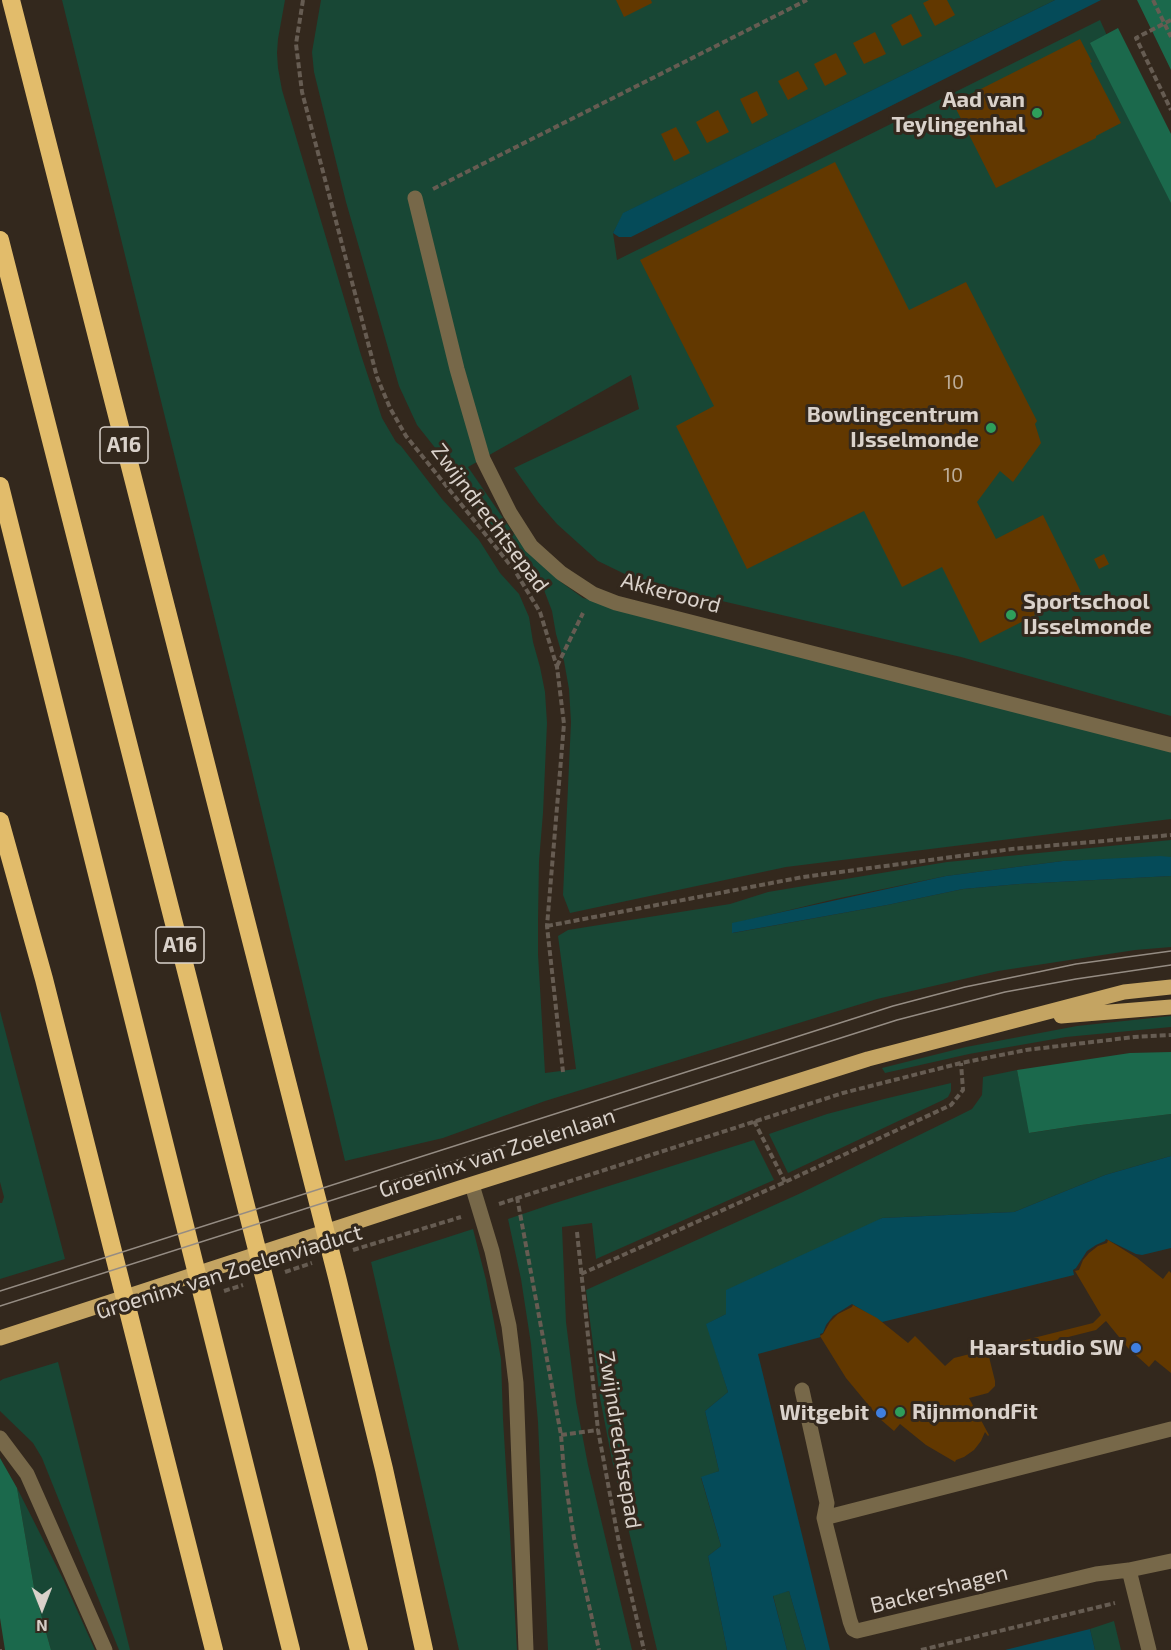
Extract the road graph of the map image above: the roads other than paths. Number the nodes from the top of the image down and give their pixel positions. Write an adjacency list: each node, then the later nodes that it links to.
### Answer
1 (10, 0): 24 (highway, A16)
2 (415, 198): 7 (street, Akkeroord)
3 (0, 240): 23 (highway, A16)
4 (0, 486): 6 (highway)
5 (0, 530): 6 (highway)
6 (21, 572): 22 (highway)
7 (1171, 745)
8 (0, 821): 21 (highway)
9 (1171, 987): 11 (main road, Groeninx van Zoelenlaan)
10 (1171, 1007): 11 (main road, Groeninx van Zoelenlaan)
11 (1010, 1021): 12 (main road, Groeninx van Zoelenlaan)
12 (466, 1187): 13 (main road, Groeninx van Zoelenlaan); 25 (street)
13 (0, 1338)
14 (802, 1389): 17 (street, Backershagen)
15 (1171, 1429): 17 (street)
16 (0, 1438): 20 (street)
17 (824, 1518): 19 (street, Backershagen)
18 (1171, 1561): 19 (street, Backershagen)
19 (1129, 1570): 26 (street)
20 (105, 1650)
21 (214, 1650)
22 (291, 1650)
23 (359, 1650)
24 (424, 1650)
25 (526, 1650)
26 (1149, 1650)

